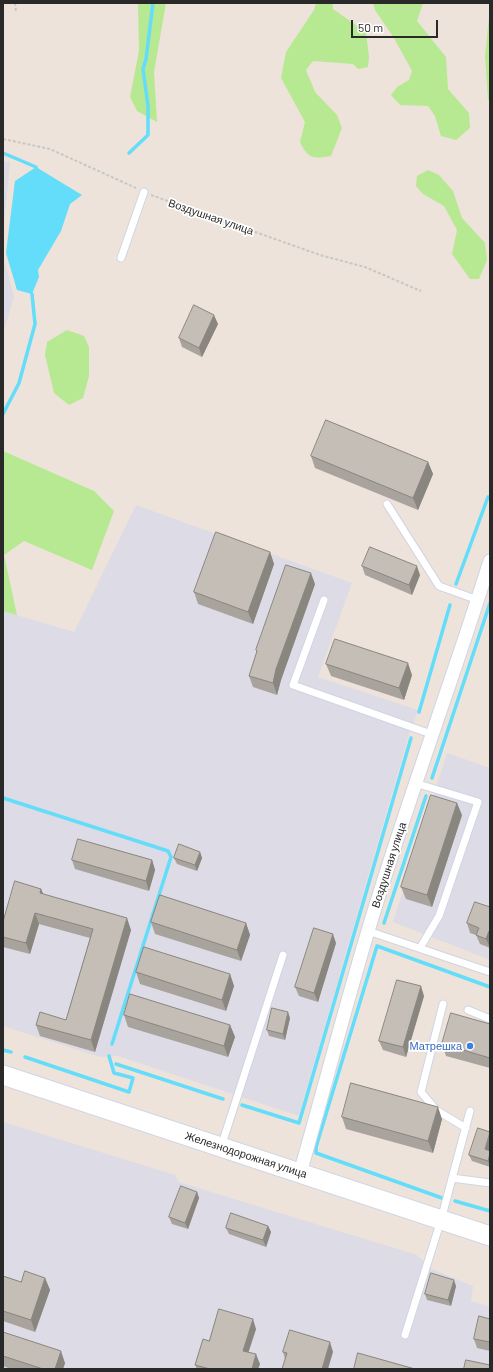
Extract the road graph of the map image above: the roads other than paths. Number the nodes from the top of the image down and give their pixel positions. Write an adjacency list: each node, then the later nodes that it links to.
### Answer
1 (144, 192): 2 (lane)
2 (121, 258)
3 (387, 504): 7 (lane)
4 (490, 561): 5 (street, Воздушная улица)
5 (488, 574): 7 (street, Воздушная улица)
6 (324, 600): 8 (lane)
7 (478, 600): 8 (street, Воздушная улица)
8 (431, 734): 9 (street, Воздушная улица)
9 (415, 783): 10 (street, Воздушная улица); 11 (lane)
10 (368, 931): 11 (lane); 21 (street, Воздушная улица)
11 (420, 948): 13 (lane)
12 (283, 955): 20 (lane)
13 (490, 972)
14 (443, 1004): 19 (lane)
15 (468, 1010): 16 (lane)
16 (490, 1019)
17 (3, 1075): 20 (main road, Железнодорожная улица)
18 (470, 1111): 19 (lane)
19 (466, 1128): 22 (lane)
20 (221, 1147): 21 (main road, Железнодорожная улица)
21 (300, 1173): 24 (main road, Железнодорожная улица)
22 (452, 1178): 23 (lane); 24 (lane)
23 (490, 1183)
24 (441, 1220): 25 (main road, Железнодорожная улица); 26 (lane)
25 (490, 1236)
26 (405, 1335)

